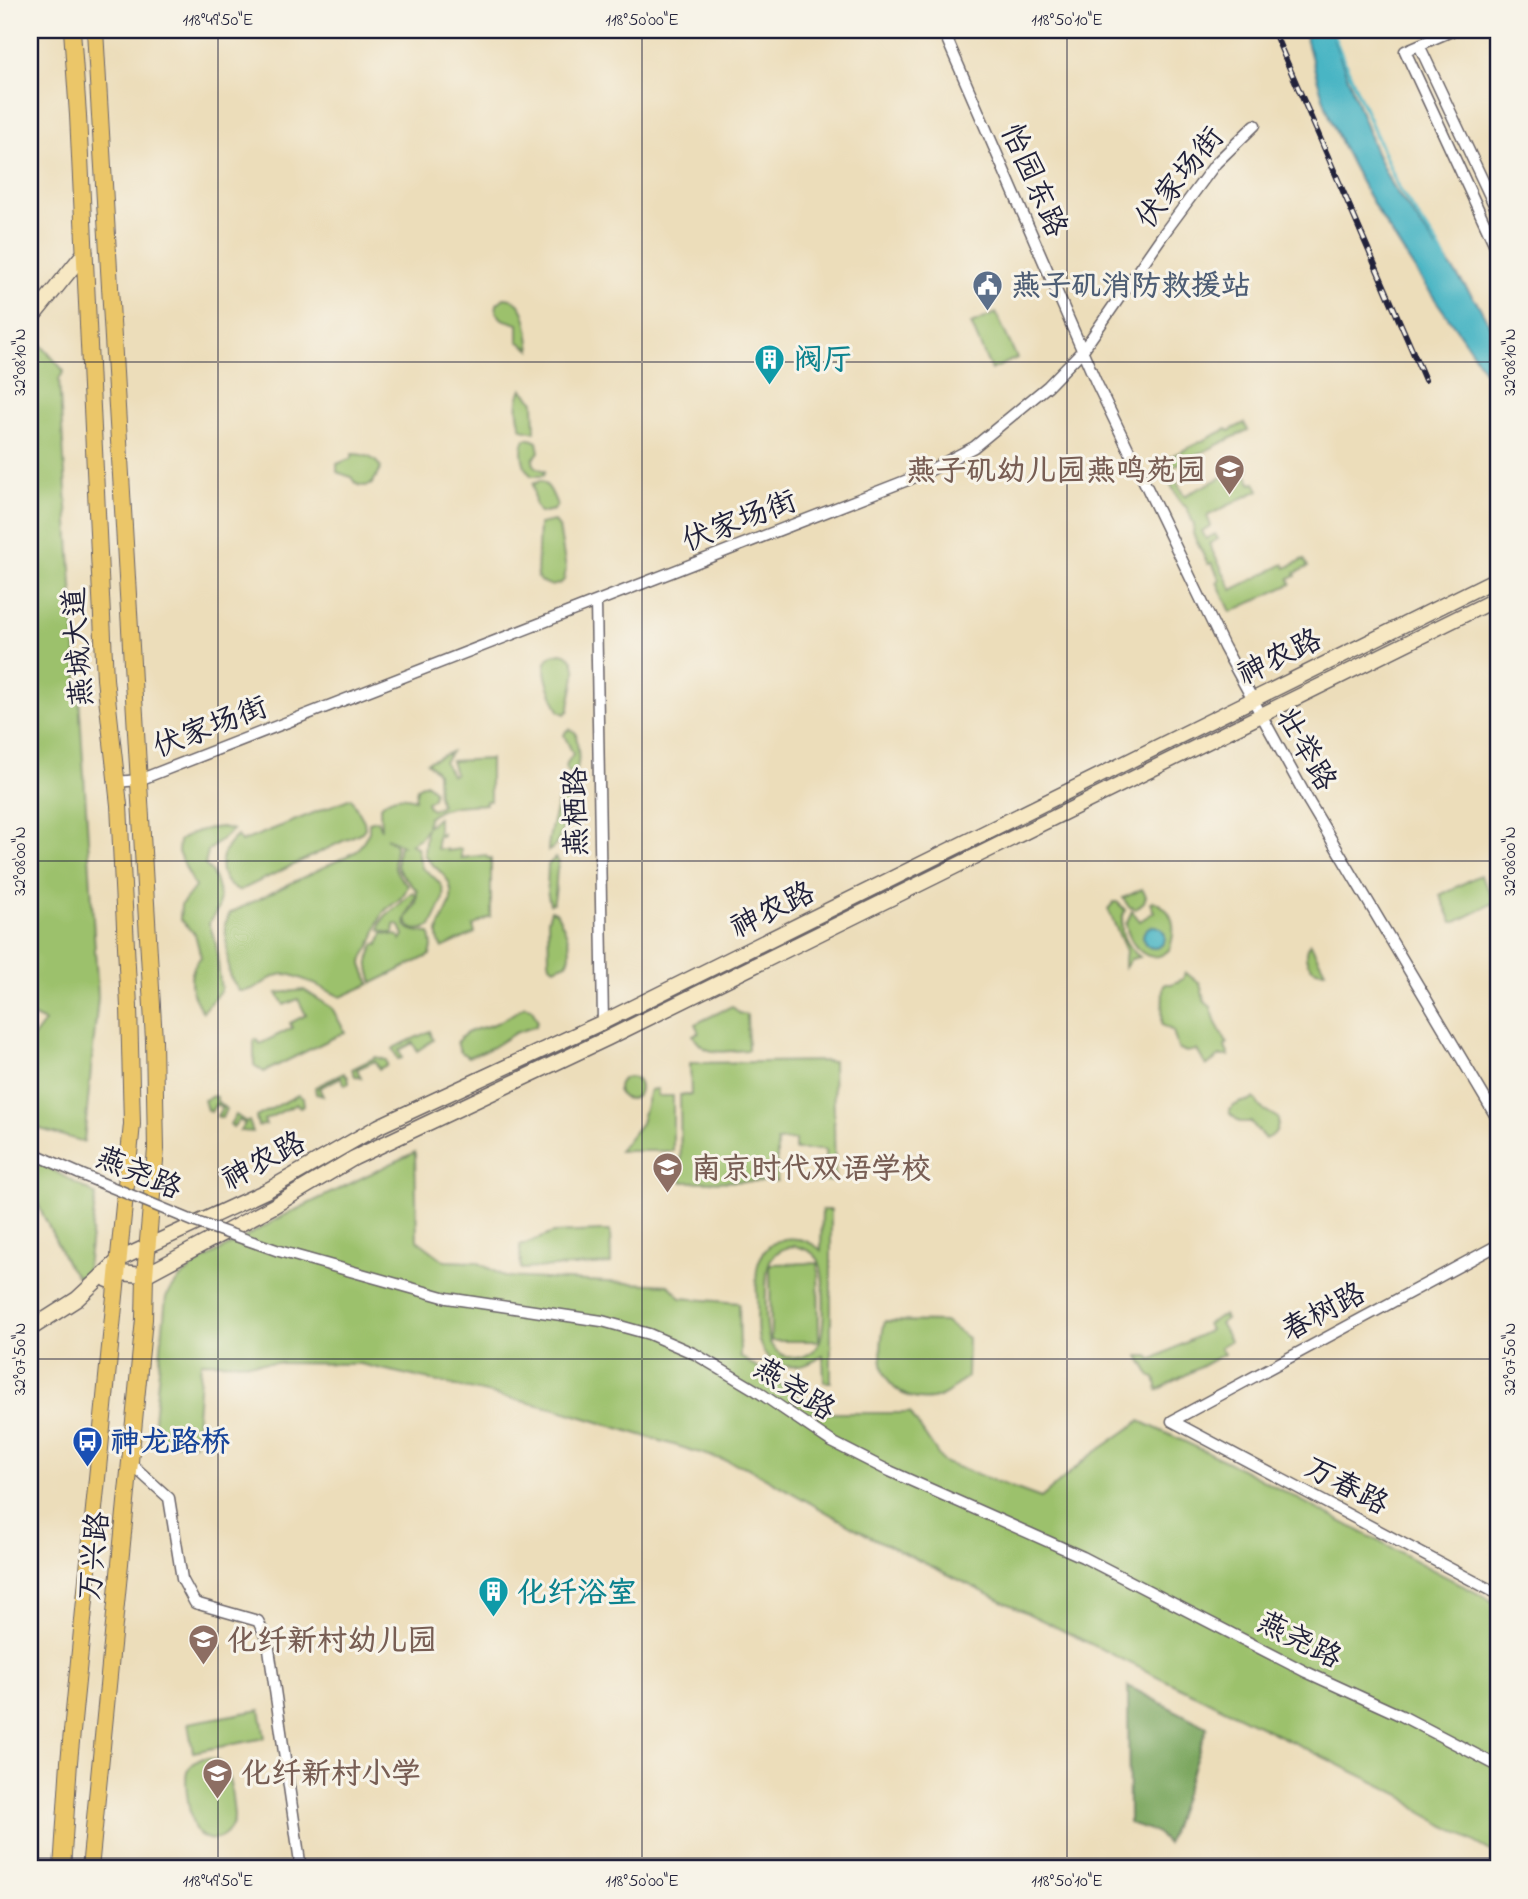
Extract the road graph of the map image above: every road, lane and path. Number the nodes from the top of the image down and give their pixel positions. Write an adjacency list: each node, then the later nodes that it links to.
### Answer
1 (72, 30): 8 (main road, 燕城大道)
2 (95, 30): 17 (main road, 燕城大道)
3 (943, 30): 11 (street, 怡园东路)
4 (1454, 30): 5 (street)
5 (1419, 45): 7 (street); 9 (street)
6 (1255, 125): 11 (street, 伏家场街)
7 (1498, 213)
8 (85, 252): 10 (street); 18 (main road, 燕城大道)
9 (1498, 252)
10 (30, 320)
11 (1083, 350): 14 (street, 伏家场街); 15 (street, 壮举路)
12 (1498, 578): 15 (street, 神农路)
13 (1498, 598): 16 (street, 神农路)
14 (596, 601): 17 (street, 伏家场街); 19 (street, 燕栖路)
15 (1251, 699): 16 (street, 壮举路); 19 (street, 神农路)
16 (1259, 714): 20 (street, 壮举路); 25 (street, 神农路)
17 (139, 780): 18 (street, 伏家场街); 23 (main road, 燕城大道)
18 (116, 782): 24 (main road, 燕城大道)
19 (603, 1022): 23 (street, 神农路)
20 (1498, 1120)
21 (30, 1152): 30 (street, 燕尧路, bridge)
22 (1498, 1245): 27 (street, 春树路)
23 (148, 1247): 24 (street, 神农路); 25 (main road, 万兴路)
24 (120, 1266): 25 (street); 26 (street, 神农路); 31 (main road, 万兴路)
25 (145, 1275): 28 (main road, 万兴路)
26 (30, 1329)
27 (1172, 1421): 29 (street, 万春路)
28 (130, 1463): 32 (main road, 万兴路); 33 (street)
29 (1498, 1594)
30 (1498, 1766)
31 (62, 1869)
32 (90, 1869)
33 (301, 1869)

